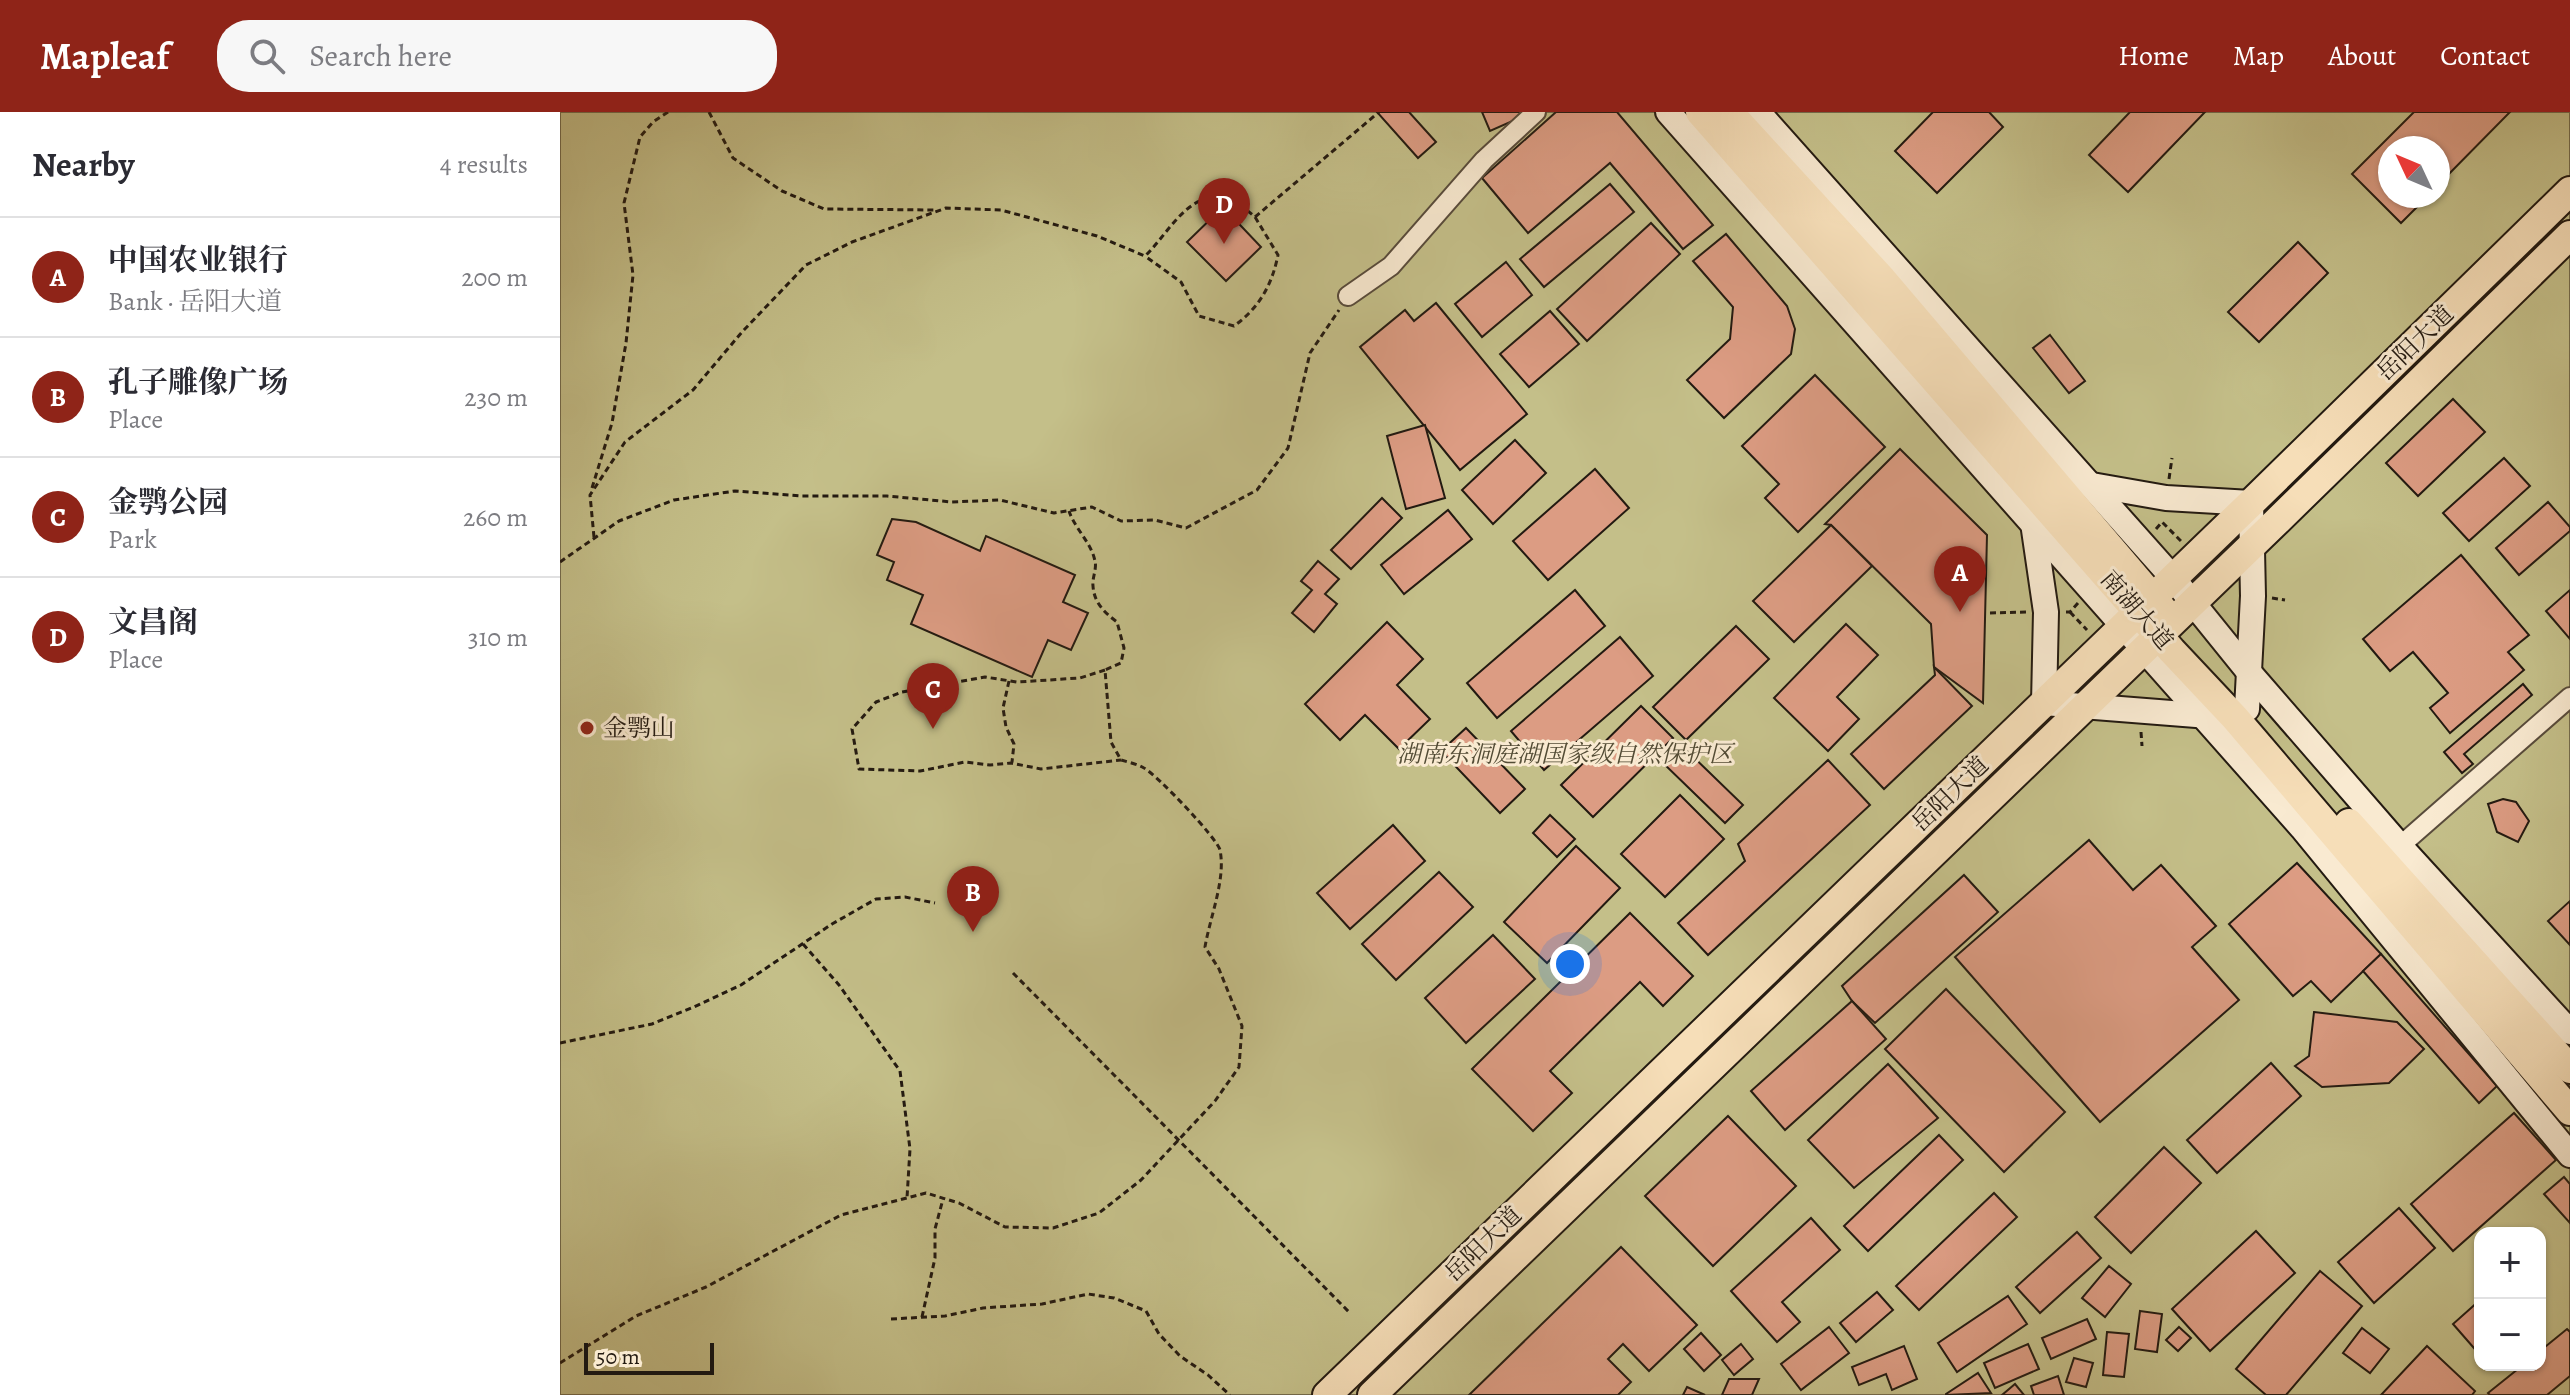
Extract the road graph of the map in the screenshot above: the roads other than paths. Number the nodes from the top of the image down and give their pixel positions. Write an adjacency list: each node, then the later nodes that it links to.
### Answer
1 (1536, 112): 8 (street)
2 (1668, 112): 12 (main road)
3 (1700, 112): 9 (main road, 南湖大道)
4 (1729, 112): 9 (main road, 南湖大道)
5 (1758, 112): 10 (main road)
6 (2570, 191): 11 (main road, 岳阳大道)
7 (2570, 235): 13 (main road, 岳阳大道)
8 (1348, 296)
9 (2038, 480): 10 (main road); 12 (main road); 16 (main road, 南湖大道)
10 (2091, 486): 11 (main road); 14 (main road)
11 (2251, 503): 13 (main road); 14 (main road, 岳阳大道)
12 (2033, 523): 16 (main road); 20 (main road)
13 (2252, 545): 15 (main road, 岳阳大道); 18 (main road)
14 (2172, 577): 15 (main road); 16 (main road, 岳阳大道)
15 (2193, 600): 17 (main road, 岳阳大道); 18 (main road)
16 (2138, 610): 17 (main road, 南湖大道); 20 (main road, 岳阳大道)
17 (2158, 634): 21 (main road, 岳阳大道); 22 (main road, 南湖大道); 23 (main road)
18 (2248, 671): 22 (main road); 24 (main road)
19 (2570, 697): 24 (street)
20 (2044, 703): 21 (main road); 29 (main road, 岳阳大道)
21 (2085, 706): 23 (main road); 30 (main road, 岳阳大道)
22 (2241, 714): 23 (main road); 26 (main road, 南湖大道); 27 (main road, 南湖大道)
23 (2204, 715): 28 (main road)
24 (2400, 846): 25 (main road)
25 (2570, 1032)
26 (2570, 1069)
27 (2570, 1111)
28 (2570, 1155)
29 (1327, 1395)
30 (1372, 1395)

